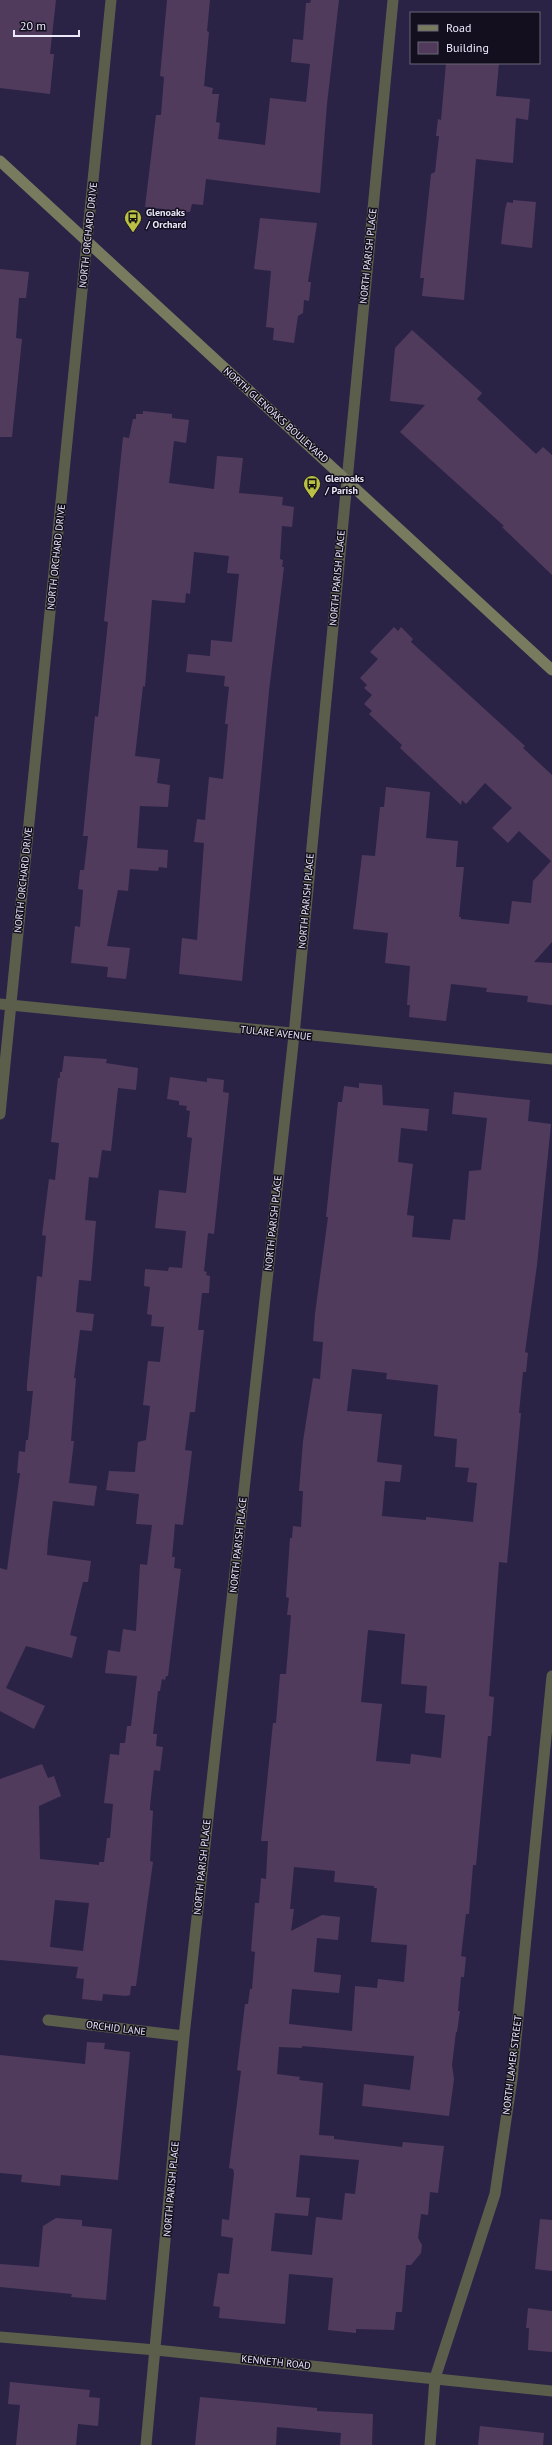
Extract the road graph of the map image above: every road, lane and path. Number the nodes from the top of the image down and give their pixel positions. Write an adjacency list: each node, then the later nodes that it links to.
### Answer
1 (111, 0): 4 (street, NORTH ORCHARD DRIVE)
2 (393, 0): 5 (street, NORTH PARISH PLACE)
3 (0, 161): 4 (main road, NORTH GLENOAKS BOULEVARD)
4 (88, 243): 5 (main road, NORTH GLENOAKS BOULEVARD); 7 (street, NORTH ORCHARD DRIVE)
5 (346, 479): 6 (main road, NORTH GLENOAKS BOULEVARD); 8 (street, NORTH PARISH PLACE)
6 (552, 670)
7 (5, 1004): 8 (street, TULARE AVENUE); 10 (street, NORTH ORCHARD DRIVE)
8 (294, 1035): 9 (street, TULARE AVENUE); 13 (street, NORTH PARISH PLACE)
9 (552, 1059)
10 (0, 1114)
11 (552, 1676): 16 (street, NORTH LAMER STREET)
12 (48, 2020): 13 (street, ORCHID LANE)
13 (184, 2036): 15 (street, NORTH PARISH PLACE)
14 (0, 2338): 15 (street, KENNETH ROAD)
15 (156, 2350): 16 (street, KENNETH ROAD); 18 (street, NORTH PARISH PLACE)
16 (435, 2378): 17 (street, KENNETH ROAD); 19 (street, NORTH LAMER STREET)
17 (552, 2391)
18 (146, 2445)
19 (430, 2445)

